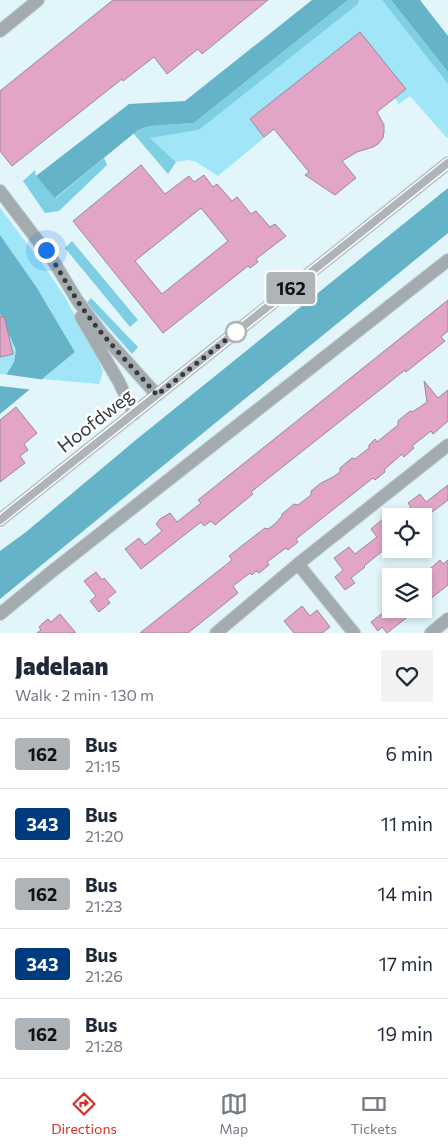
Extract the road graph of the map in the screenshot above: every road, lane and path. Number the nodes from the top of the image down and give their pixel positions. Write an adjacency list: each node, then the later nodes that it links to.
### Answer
1 (38, 0): 2 (street)
2 (0, 31)
3 (448, 164): 7 (street, Hoofdweg)
4 (0, 191): 6 (street)
5 (448, 260): 12 (street)
6 (77, 300): 7 (street); 8 (street)
7 (157, 395): 8 (street, Hoofdweg)
8 (134, 414): 10 (street, Hoofdweg)
9 (448, 445): 11 (street)
10 (0, 520)
11 (298, 564): 14 (street); 15 (street)
12 (0, 614)
13 (448, 619): 16 (street)
14 (216, 633)
15 (354, 633)
16 (431, 633)

